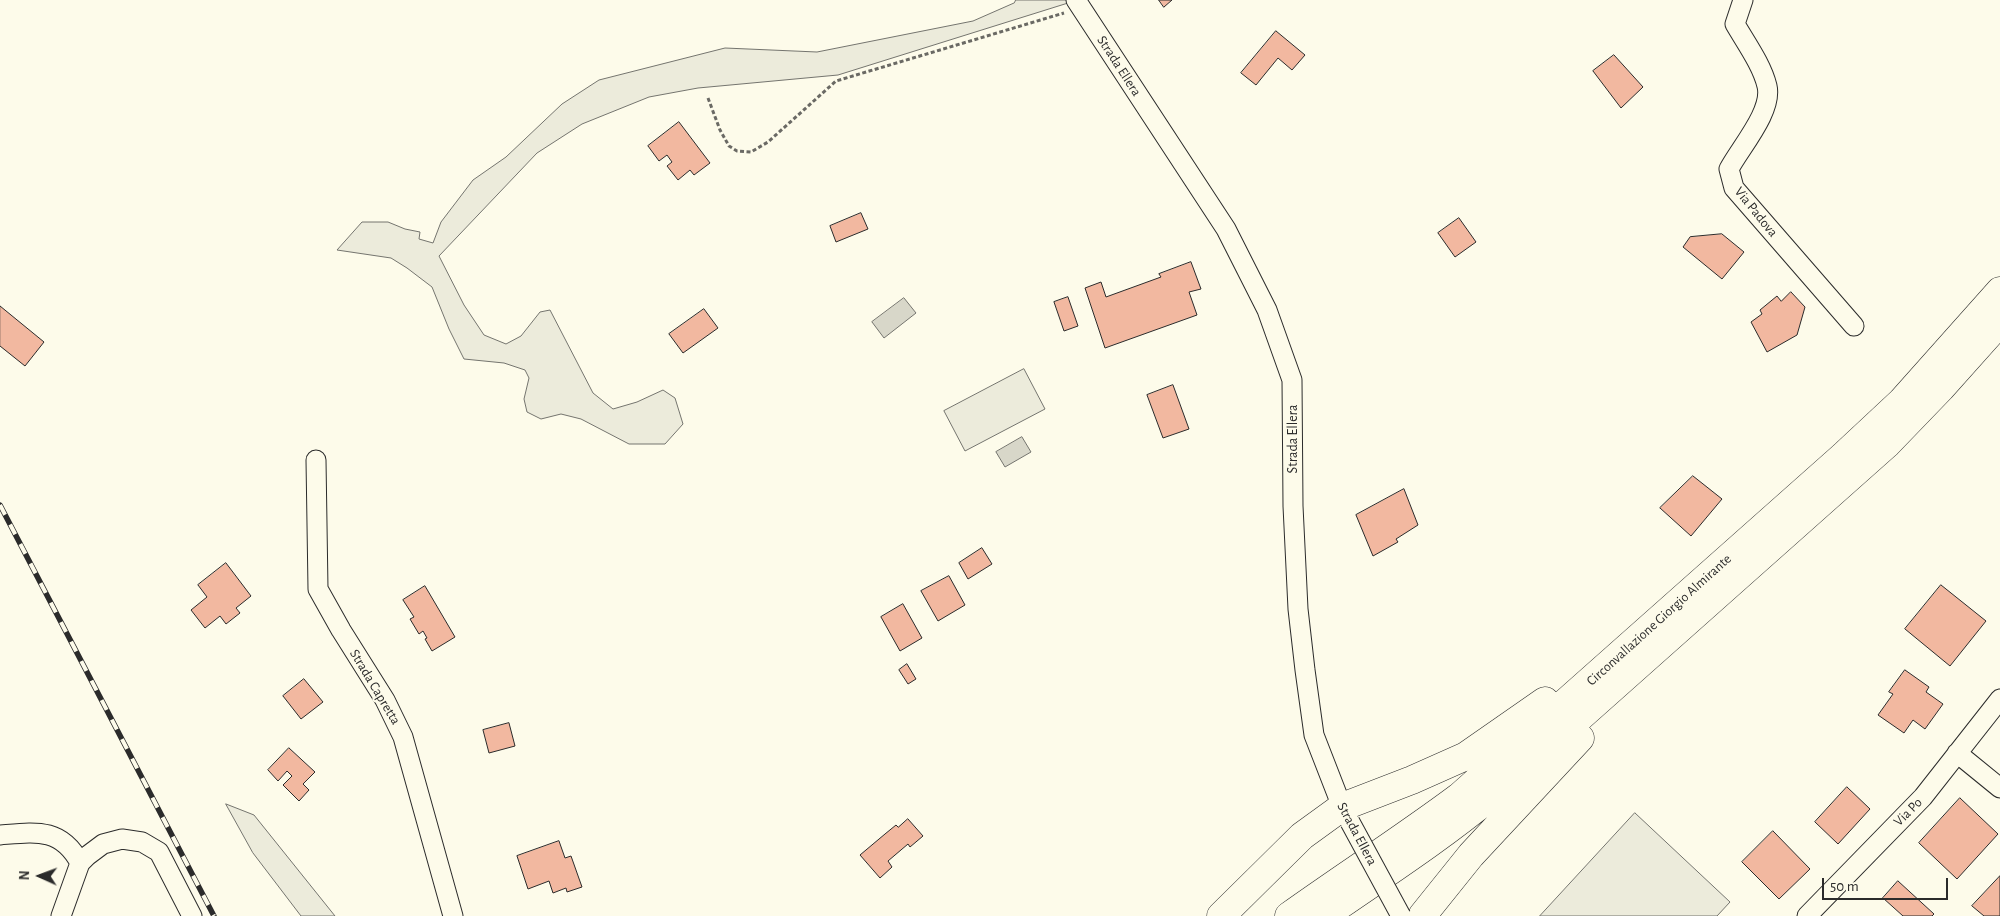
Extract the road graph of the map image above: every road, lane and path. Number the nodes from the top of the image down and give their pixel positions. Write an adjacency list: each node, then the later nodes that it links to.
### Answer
1 (1743, 0): 6 (street, Via Padova)
2 (1079, 4): 3 (path); 12 (street, Strada Ellera)
3 (708, 98)
4 (2000, 291): 8 (highway, Circonvallazione Giorgio Almirante)
5 (2000, 322): 8 (highway, Circonvallazione Giorgio Almirante)
6 (1854, 326)
7 (316, 460): 17 (street, Strada Capretta)
8 (1621, 667): 12 (highway); 19 (highway, Circonvallazione Giorgio Almirante); 20 (highway, Circonvallazione Giorgio Almirante); 22 (highway)
9 (2000, 699): 10 (street, Via Po)
10 (1957, 753): 11 (street); 23 (street, Via Po)
11 (2000, 788)
12 (1346, 815): 18 (highway); 21 (street, Strada Ellera, bridge)
13 (0, 835): 14 (street)
14 (80, 864): 15 (street); 16 (street)
15 (61, 916)
16 (192, 916)
17 (453, 916)
18 (1221, 916)
19 (1289, 916)
20 (1324, 916)
21 (1401, 916)
22 (1422, 916)
23 (1807, 916)

